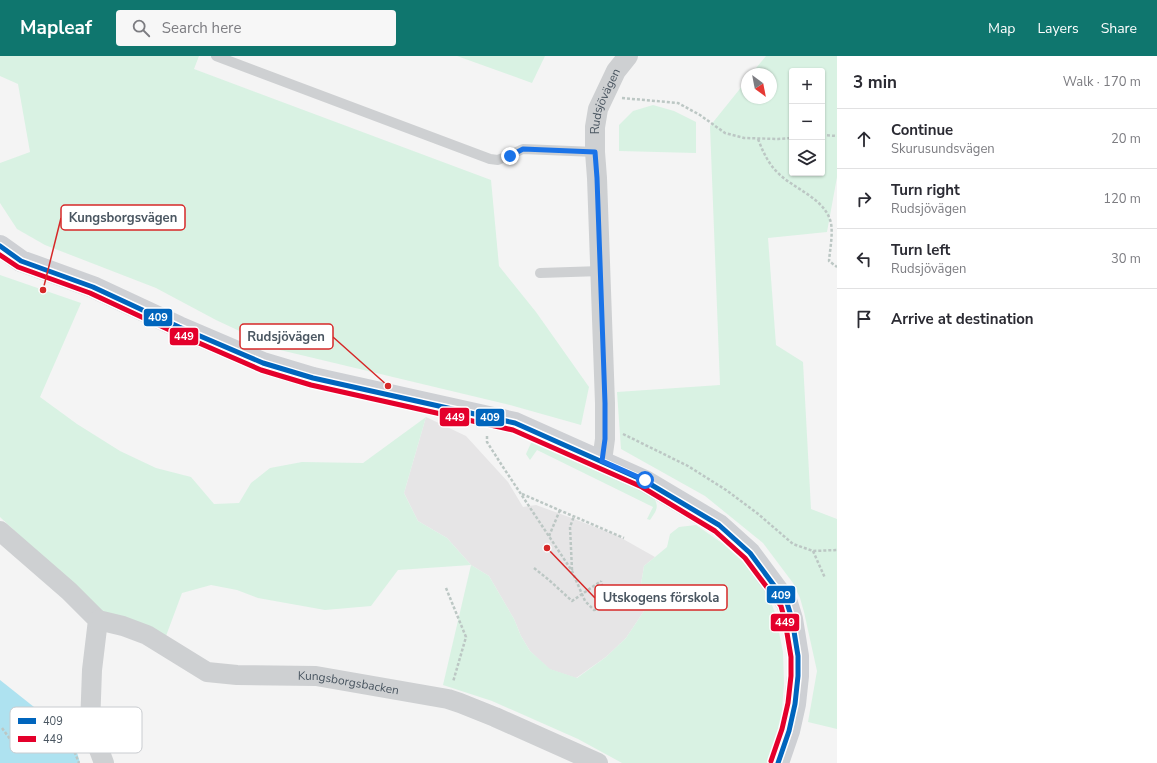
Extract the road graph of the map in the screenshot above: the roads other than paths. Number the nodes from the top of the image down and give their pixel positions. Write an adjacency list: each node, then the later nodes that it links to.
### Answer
1 (216, 56): 3 (lane, Rudsjövägen)
2 (628, 56): 3 (street, Rudsjövägen)
3 (595, 152): 5 (street, Rudsjövägen)
4 (0, 246): 7 (street)
5 (601, 271): 6 (lane); 7 (street, Rudsjövägen)
6 (540, 273)
7 (602, 461): 14 (street)
8 (0, 531): 9 (street)
9 (98, 620): 10 (street); 13 (street, Kungsborgsbacken)
10 (91, 707)
11 (100, 753): 12 (street)
12 (104, 763)
13 (598, 763)
14 (778, 763)

